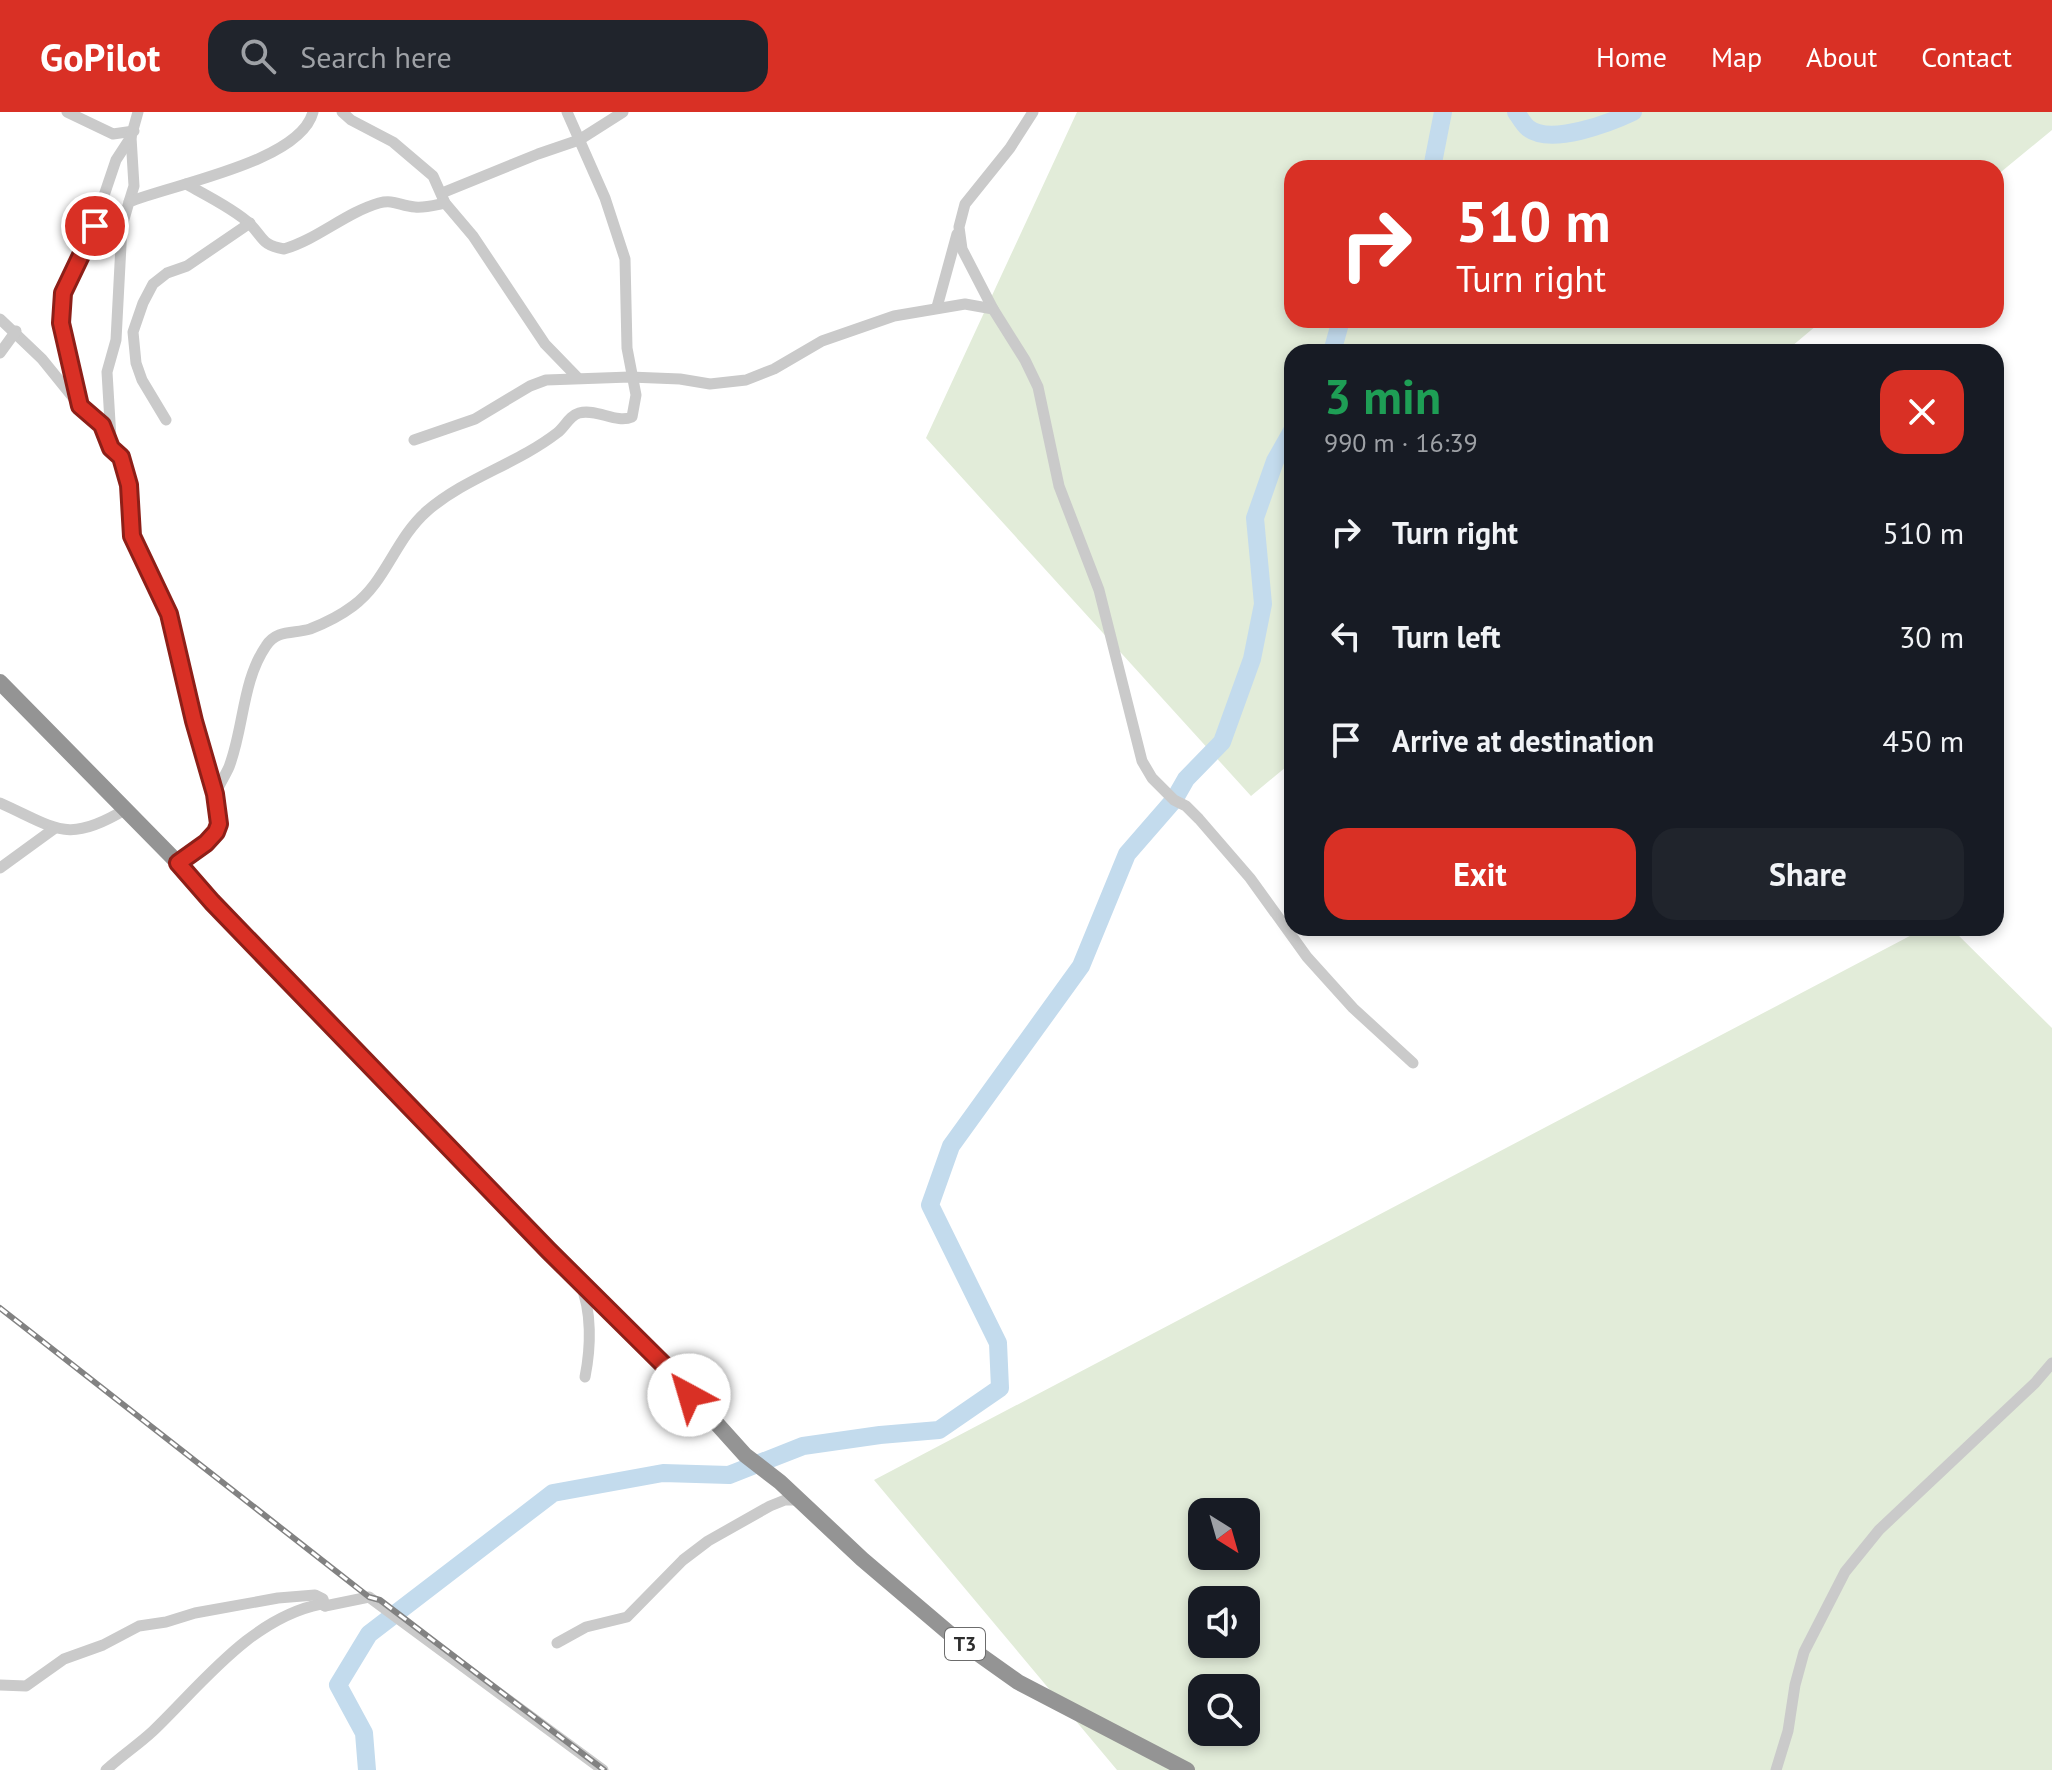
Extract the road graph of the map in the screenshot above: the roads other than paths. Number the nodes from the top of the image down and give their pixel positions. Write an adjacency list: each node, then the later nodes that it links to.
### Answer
1 (67, 112): 8 (street)
2 (138, 112): 8 (street)
3 (313, 112): 10 (street)
4 (342, 112): 11 (street)
5 (567, 112): 9 (street)
6 (623, 112): 9 (street)
7 (1033, 112): 14 (street)
8 (132, 134): 12 (street); 22 (street)
9 (579, 140): 11 (street); 20 (street)
10 (186, 184): 12 (street); 13 (street)
11 (444, 198): 13 (street); 21 (street)
12 (129, 202): 25 (street)
13 (250, 223): 23 (street)
14 (959, 227): 15 (street); 16 (street)
15 (937, 307): 16 (street); 20 (street)
16 (993, 309): 33 (street)
17 (0, 319): 18 (street)
18 (16, 331): 19 (street); 22 (street)
19 (0, 353)
20 (630, 377): 21 (street); 27 (street)
21 (578, 378): 24 (street)
22 (80, 406): 25 (street)
23 (166, 420)
24 (414, 440)
25 (111, 448): 27 (street)
26 (0, 682): 29 (highway, T3)
27 (215, 794): 31 (street)
28 (0, 803): 30 (street)
29 (126, 809): 30 (street); 31 (highway, T3)
30 (55, 828): 32 (street)
31 (178, 863): 36 (highway, T3)
32 (0, 868)
33 (1284, 926)
34 (1292, 936): 35 (street)
35 (1413, 1063)
36 (574, 1276): 38 (street); 39 (highway, T3)
37 (2052, 1363): 46 (street)
38 (585, 1377)
39 (799, 1500): 41 (street); 45 (highway, T3)
40 (325, 1606): 42 (street); 43 (street); 44 (street)
41 (557, 1643)
42 (0, 1685)
43 (106, 1770)
44 (603, 1770)
45 (1187, 1770)
46 (1776, 1770)

